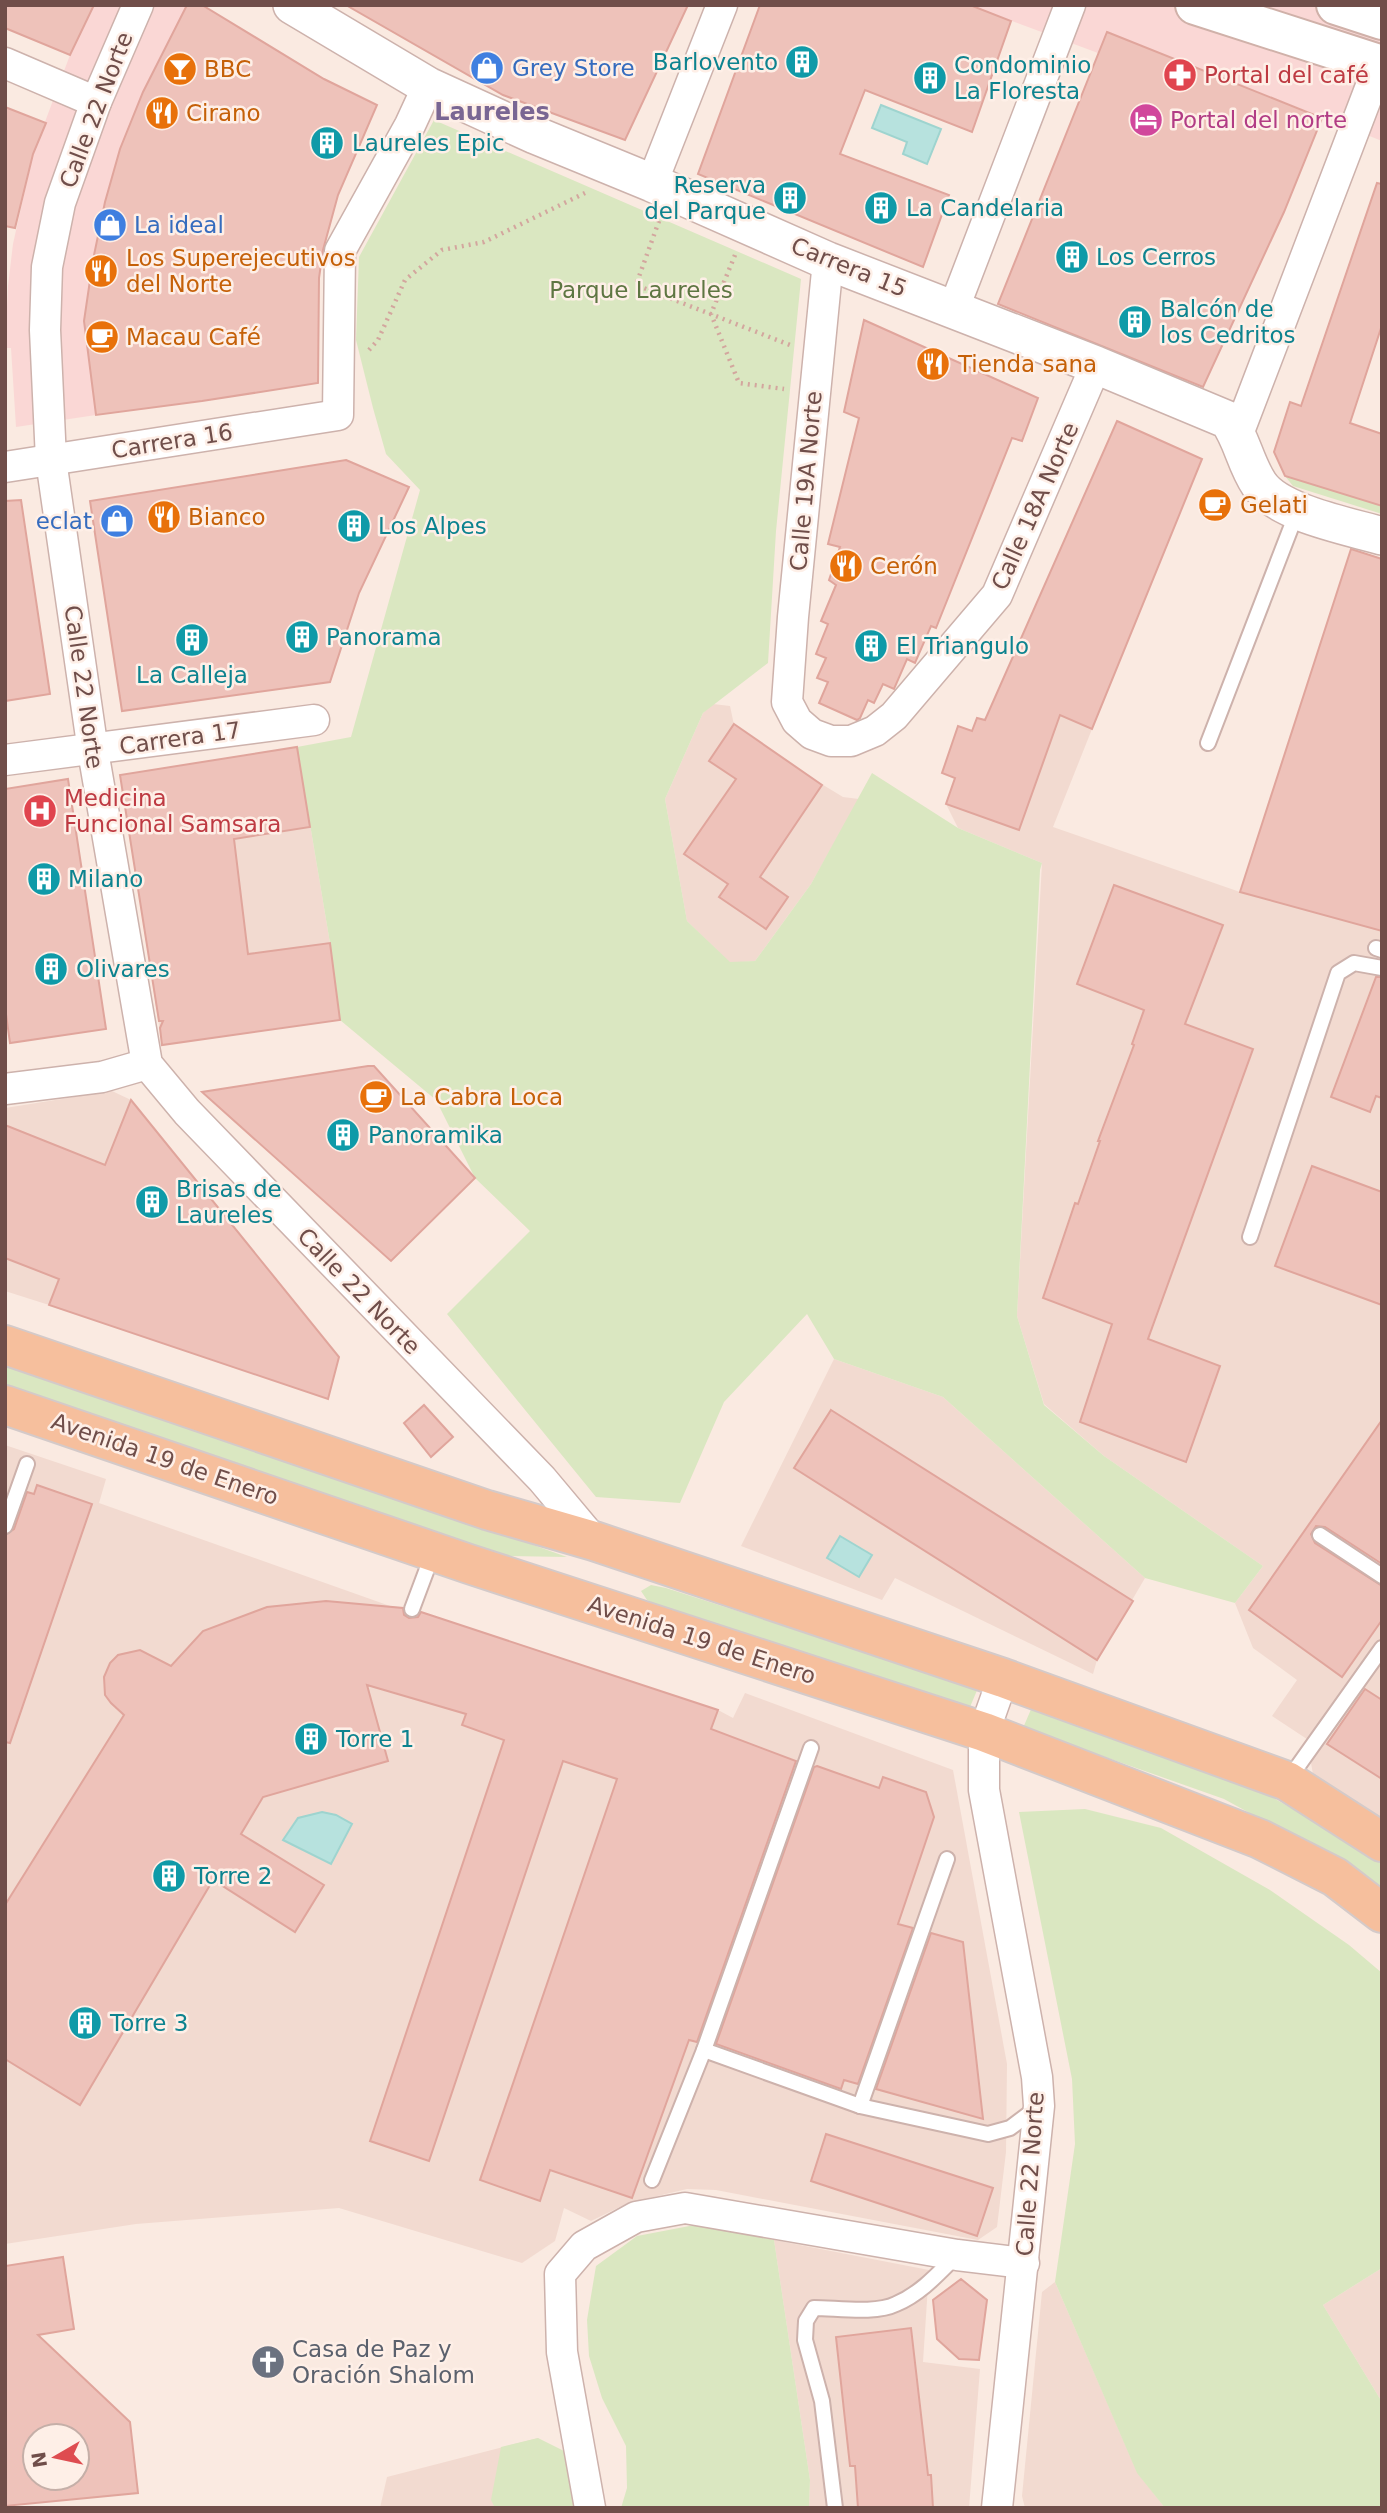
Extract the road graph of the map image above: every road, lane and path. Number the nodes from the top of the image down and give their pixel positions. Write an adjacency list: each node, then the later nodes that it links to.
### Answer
1 (138, 5): 11 (street, Calle 22 Norte)
2 (292, 5): 10 (street, Carrera 15)
3 (722, 5): 12 (street)
4 (1070, 5): 15 (street)
5 (1195, 5): 9 (main road)
6 (1336, 5): 7 (main road)
7 (1382, 20)
8 (5, 63): 11 (street)
9 (1381, 65): 21 (street)
10 (428, 86): 12 (street, Carrera 15); 19 (street)
11 (96, 103): 22 (street, Calle 22 Norte)
12 (649, 182): 13 (street, Carrera 15); 16 (path); 19 (path)
13 (747, 225): 14 (street, Carrera 15); 16 (path)
14 (828, 261): 15 (street, Carrera 15); 17 (street, Calle 19A Norte)
15 (954, 308): 18 (street, Carrera 15)
16 (711, 314): 17 (path); 20 (path)
17 (818, 355): 20 (street, Calle 19A Norte)
18 (1096, 365): 21 (street, Carrera 15); 26 (street, Calle 18A Norte)
19 (338, 384): 22 (street, Carrera 16)
20 (814, 393): 26 (street, Calle 19A Norte)
21 (1238, 434): 24 (street)
22 (51, 460): 23 (street, Carrera 16); 29 (street, Calle 22 Norte)
23 (5, 467)
24 (1298, 510): 25 (street); 28 (lane)
25 (1382, 536)
26 (787, 702)
27 (314, 720): 29 (street, Carrera 17)
28 (1208, 743)
29 (93, 751): 30 (street, Carrera 17); 32 (street, Calle 22 Norte)
30 (5, 760)
31 (1382, 968): 34 (lane)
32 (147, 1064): 33 (street); 40 (street, Calle 22 Norte)
33 (5, 1089)
34 (1250, 1237)
35 (5, 1345): 40 (main road)
36 (5, 1405): 41 (main road, Avenida 19 de Enero)
37 (27, 1464): 38 (lane)
38 (5, 1526)
39 (1320, 1535): 42 (lane)
40 (594, 1541): 43 (main road); 46 (main road)
41 (434, 1552): 43 (main road, Avenida 19 de Enero); 44 (lane)
42 (1382, 1576)
43 (575, 1598): 47 (main road, Avenida 19 de Enero)
44 (412, 1609)
45 (1380, 1654): 49 (lane)
46 (1003, 1678): 47 (street, Calle 22 Norte); 49 (main road)
47 (985, 1732): 52 (main road, Avenida 19 de Enero); 55 (street, Calle 22 Norte)
48 (811, 1748): 53 (lane)
49 (1287, 1781): 50 (main road)
50 (1382, 1842)
51 (947, 1859): 54 (lane)
52 (1382, 1913)
53 (704, 2050): 54 (lane); 56 (lane)
54 (860, 2106): 55 (lane)
55 (1039, 2106): 58 (street, Calle 22 Norte)
56 (652, 2180)
57 (957, 2255): 58 (street); 59 (street); 60 (lane)
58 (1024, 2263): 61 (street, Calle 22 Norte)
59 (590, 2508)
60 (835, 2508)
61 (997, 2508)

